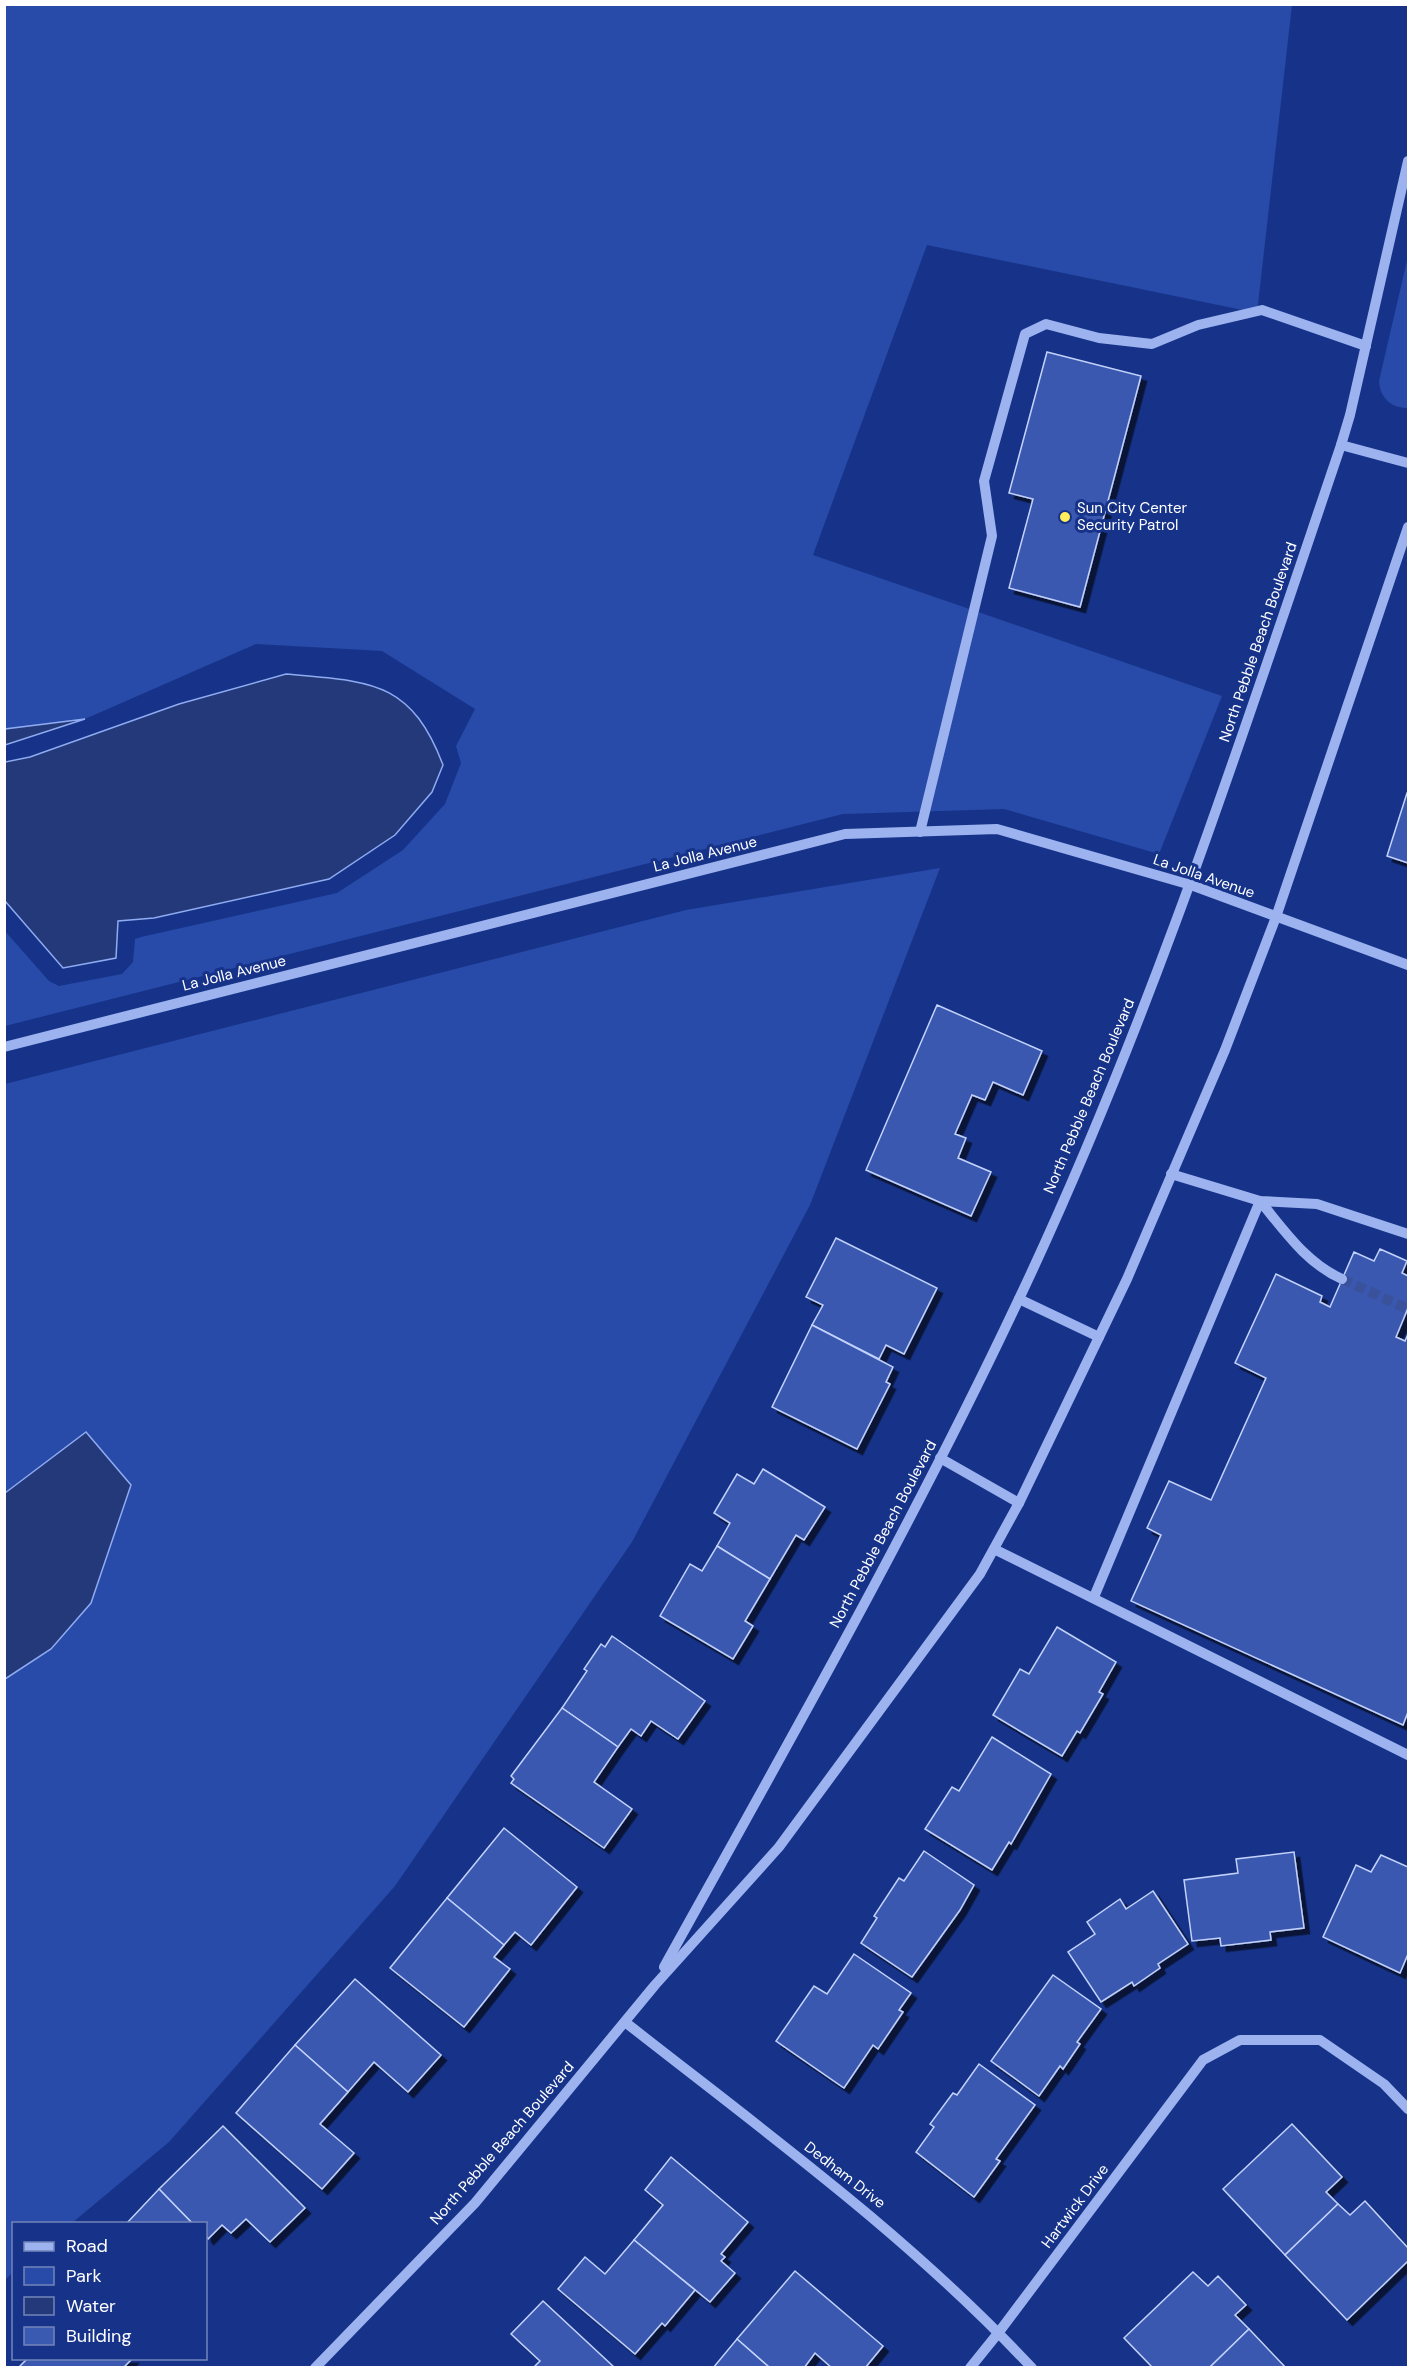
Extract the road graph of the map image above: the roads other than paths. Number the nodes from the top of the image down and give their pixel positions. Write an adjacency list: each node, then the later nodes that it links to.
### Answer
1 (1408, 161): 2 (street, North Pebble Beach Boulevard)
2 (1366, 346): 3 (street, North Pebble Beach Boulevard); 6 (street)
3 (1341, 445): 4 (street); 7 (street, North Pebble Beach Boulevard)
4 (1408, 463)
5 (1408, 526): 8 (street, North Pebble Beach Boulevard)
6 (920, 832): 7 (street, La Jolla Avenue); 10 (street, La Jolla Avenue)
7 (1191, 885): 8 (street, La Jolla Avenue); 15 (street, North Pebble Beach Boulevard)
8 (1276, 917): 9 (street, La Jolla Avenue); 11 (street, North Pebble Beach Boulevard)
9 (1408, 965)
10 (4, 1047)
11 (1171, 1174): 12 (street); 16 (street, North Pebble Beach Boulevard)
12 (1260, 1201): 13 (street); 14 (street); 20 (street)
13 (1408, 1234)
14 (1342, 1279)
15 (1019, 1299): 16 (street); 17 (street, North Pebble Beach Boulevard)
16 (1099, 1337): 18 (street, North Pebble Beach Boulevard)
17 (940, 1458): 18 (street); 22 (street, North Pebble Beach Boulevard)
18 (1019, 1503): 19 (street, North Pebble Beach Boulevard)
19 (994, 1549): 20 (street); 22 (street, North Pebble Beach Boulevard)
20 (1094, 1597): 21 (street)
21 (1408, 1755)
22 (655, 1985): 23 (street, North Pebble Beach Boulevard)
23 (625, 2022): 25 (street, Dedham Drive); 26 (street, North Pebble Beach Boulevard)
24 (1408, 2109): 25 (street, Hartwick Drive)
25 (999, 2332): 27 (street, Hartwick Drive); 28 (street, Dedham Drive)
26 (315, 2367)
27 (970, 2367)
28 (1032, 2367)

